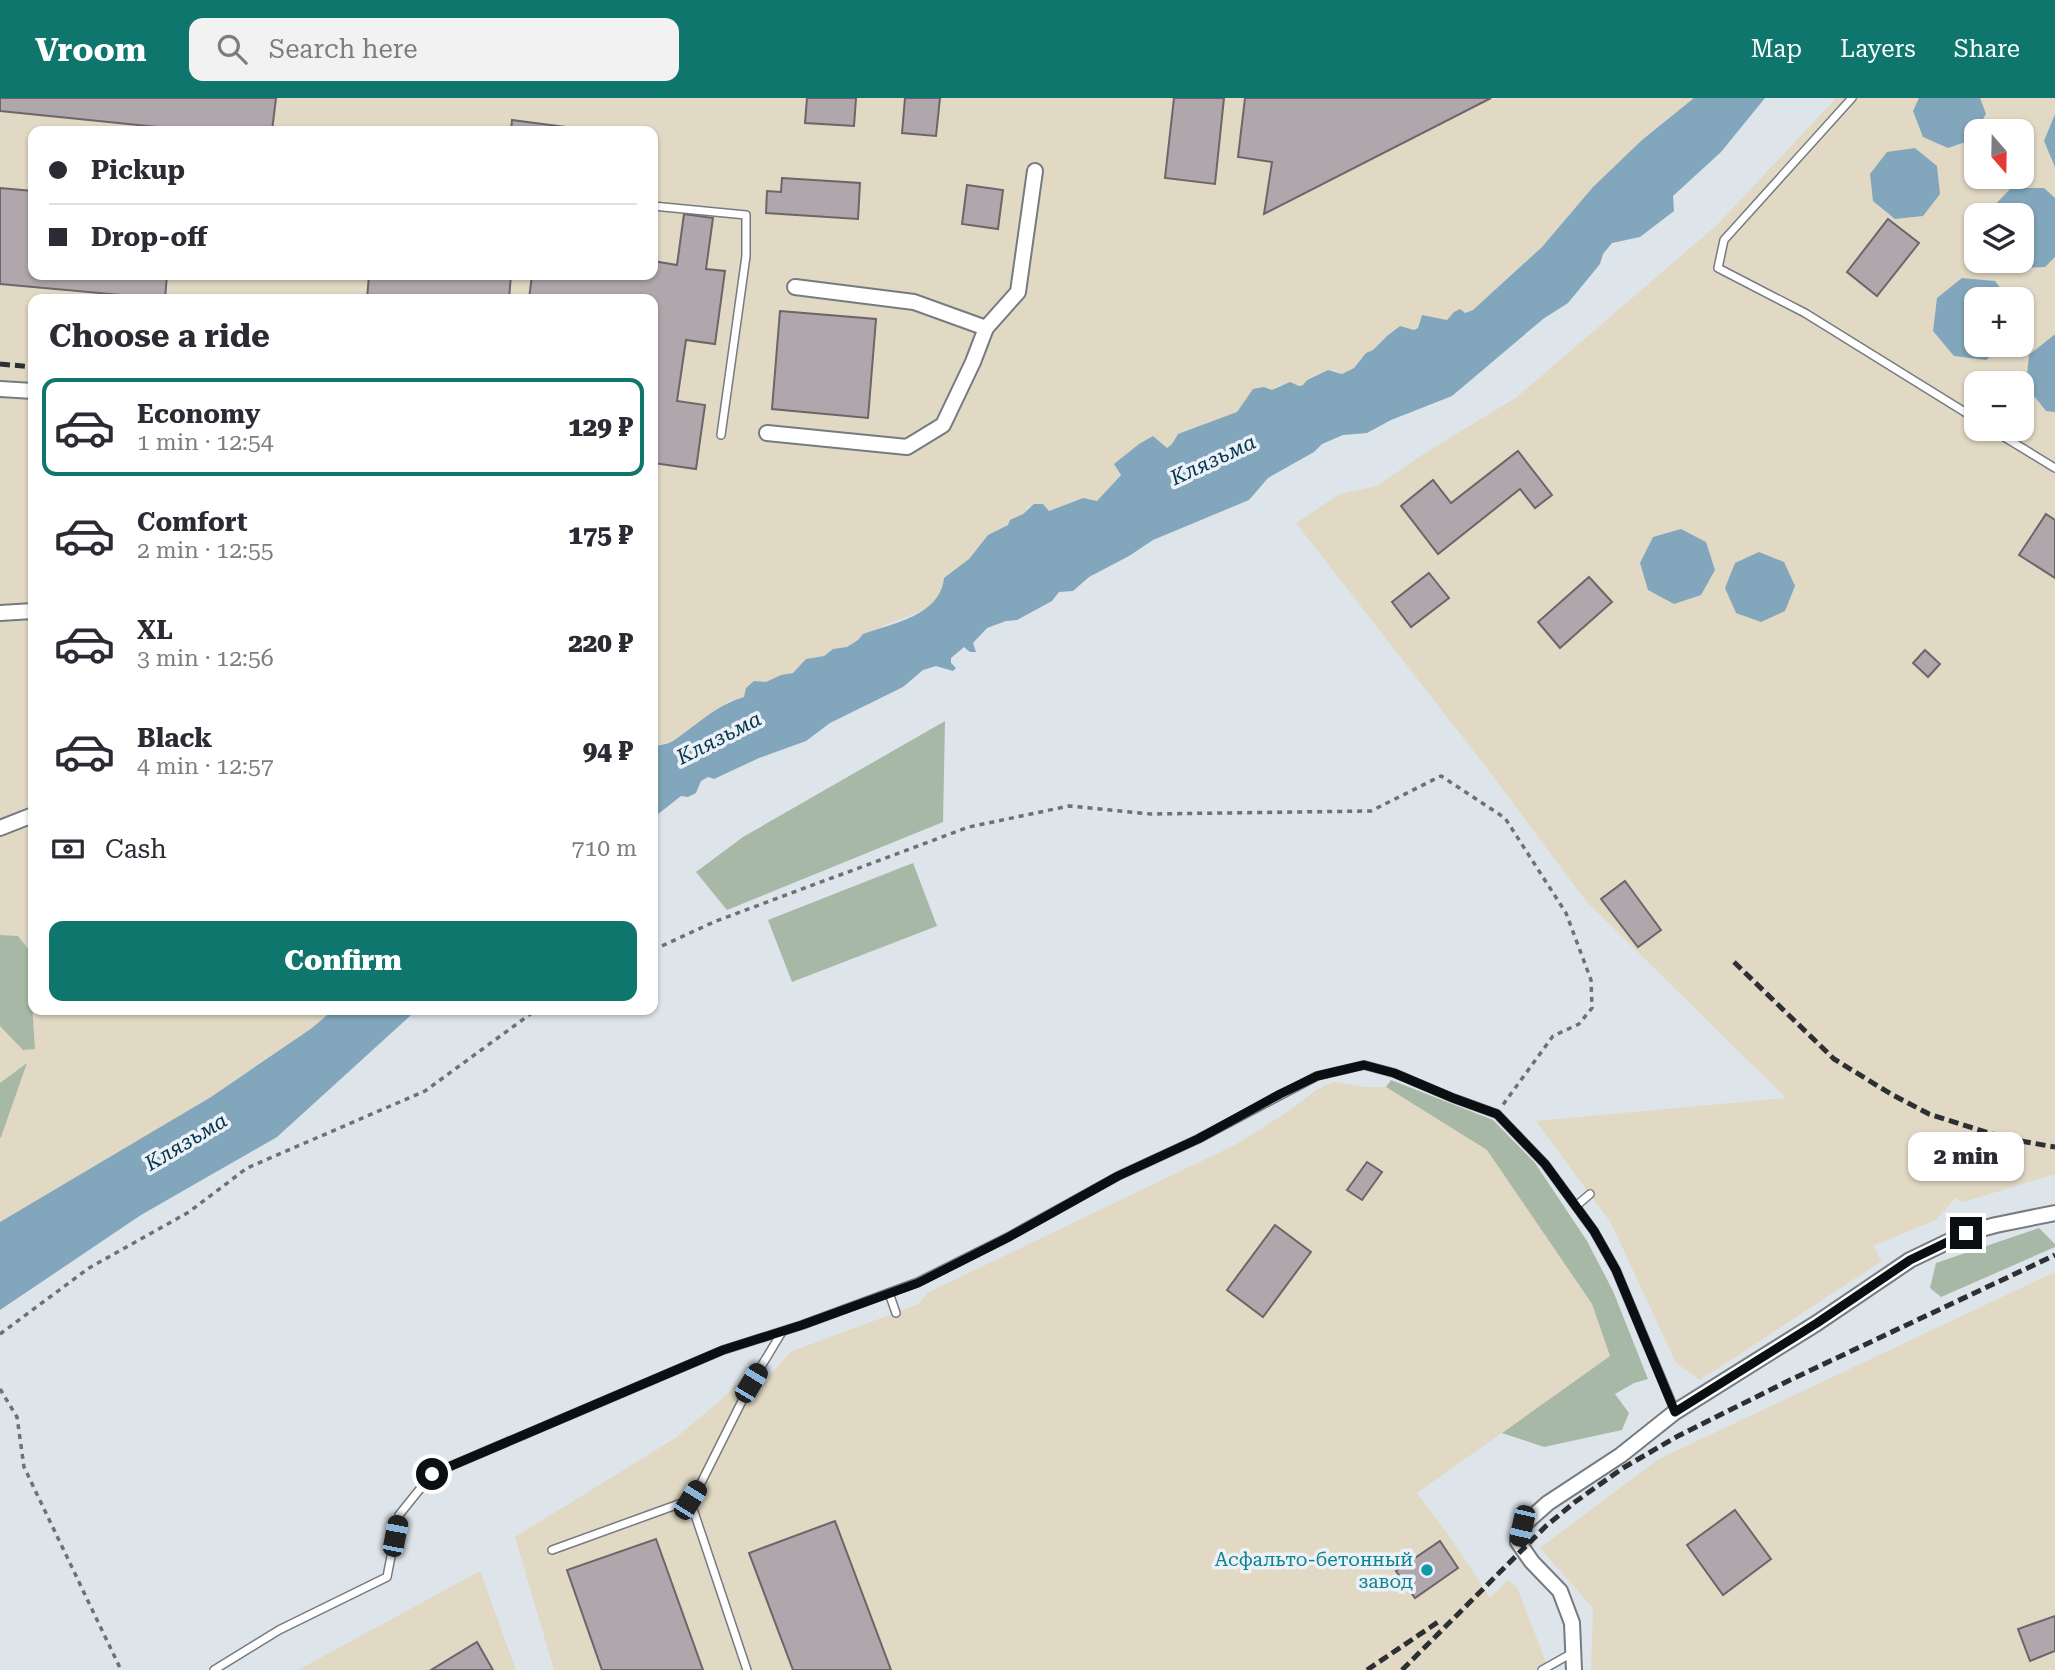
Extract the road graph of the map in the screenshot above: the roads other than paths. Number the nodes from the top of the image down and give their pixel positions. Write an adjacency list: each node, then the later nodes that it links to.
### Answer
1 (1852, 98): 8 (lane)
2 (1035, 172): 5 (street)
3 (658, 206): 10 (lane)
4 (795, 287): 5 (street)
5 (986, 328): 9 (street)
6 (0, 389): 7 (street)
7 (28, 391)
8 (1964, 412)
9 (767, 433)
10 (721, 435)
11 (2011, 441): 12 (lane)
12 (2055, 468)
13 (28, 611): 14 (street)
14 (0, 613)
15 (28, 817): 16 (street)
16 (0, 828)
17 (1590, 1194): 18 (lane)
18 (1576, 1206): 20 (lane); 23 (lane)
19 (2055, 1213): 23 (street)
20 (889, 1293): 21 (lane); 22 (lane)
21 (896, 1313)
22 (782, 1331): 24 (lane); 27 (lane)
23 (1675, 1412): 26 (street)
24 (690, 1500): 25 (lane); 28 (lane)
25 (552, 1550)
26 (1574, 1652): 29 (lane); 30 (street)
27 (214, 1670)
28 (747, 1670)
29 (1542, 1670)
30 (1574, 1670)

